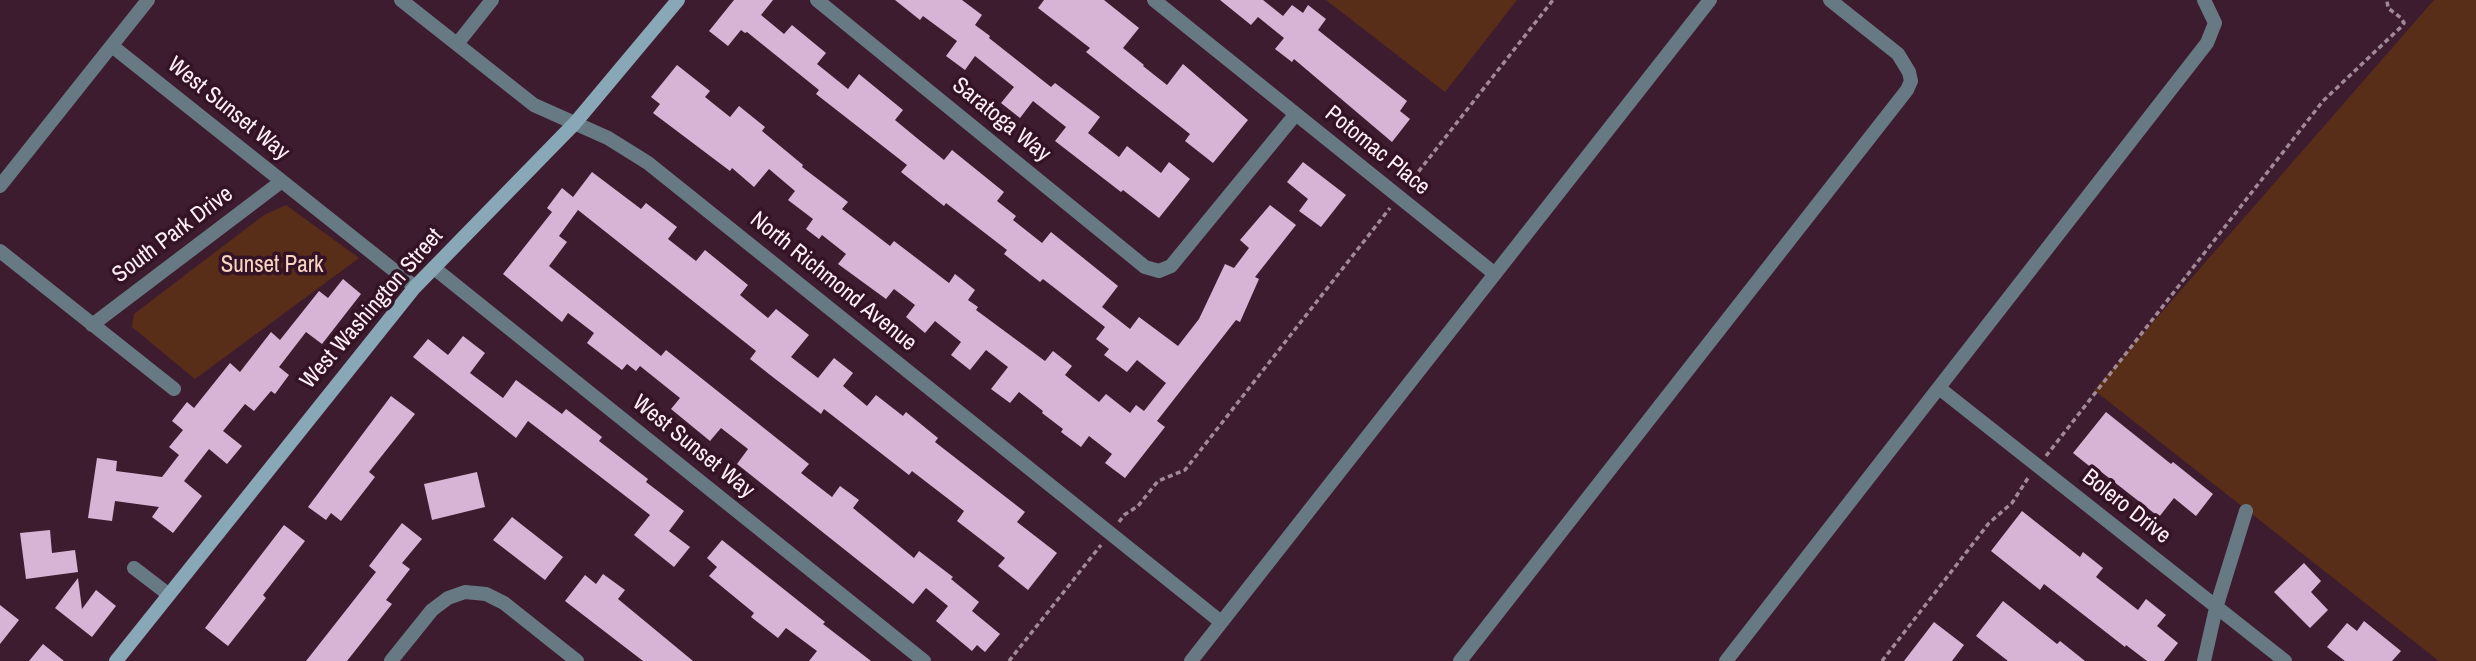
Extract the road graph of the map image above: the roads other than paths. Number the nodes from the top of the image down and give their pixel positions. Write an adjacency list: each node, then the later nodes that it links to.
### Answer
1 (148, 0): 11 (street)
2 (401, 0): 10 (street, North Richmond Avenue)
3 (492, 0): 10 (street)
4 (678, 0): 13 (street, West Washington Street)
5 (817, 0): 18 (street, Saratoga Way)
6 (1154, 0): 12 (street)
7 (1710, 0): 19 (street)
8 (1830, 0): 34 (street)
9 (2204, 0): 22 (street)
10 (457, 44): 13 (street, North Richmond Avenue)
11 (112, 46): 14 (street, West Sunset Way); 15 (street)
12 (1295, 115): 18 (street, Potomac Place); 19 (street, Potomac Place)
13 (575, 123): 17 (street, West Washington Street); 28 (street, North Richmond Avenue)
14 (282, 181): 20 (street, West Sunset Way); 21 (street, South Park Drive)
15 (0, 186)
16 (0, 251): 21 (street)
17 (434, 268): 20 (street, West Washington Street); 32 (street, West Sunset Way)
18 (1159, 271)
19 (1495, 274): 28 (street)
20 (415, 287): 26 (street, West Washington Street)
21 (92, 325): 23 (street)
22 (1939, 388): 27 (street, Bolero Drive); 35 (street)
23 (174, 390)
24 (2246, 510): 27 (street)
25 (134, 568): 26 (street)
26 (168, 594): 29 (street, West Washington Street)
27 (2216, 608): 36 (street); 37 (street, Bolero Drive)
28 (1221, 622): 33 (street)
29 (116, 661)
30 (391, 661): 31 (street)
31 (577, 661)
32 (923, 661)
33 (1191, 661)
34 (1460, 661)
35 (1726, 661)
36 (2204, 661)
37 (2285, 661)

